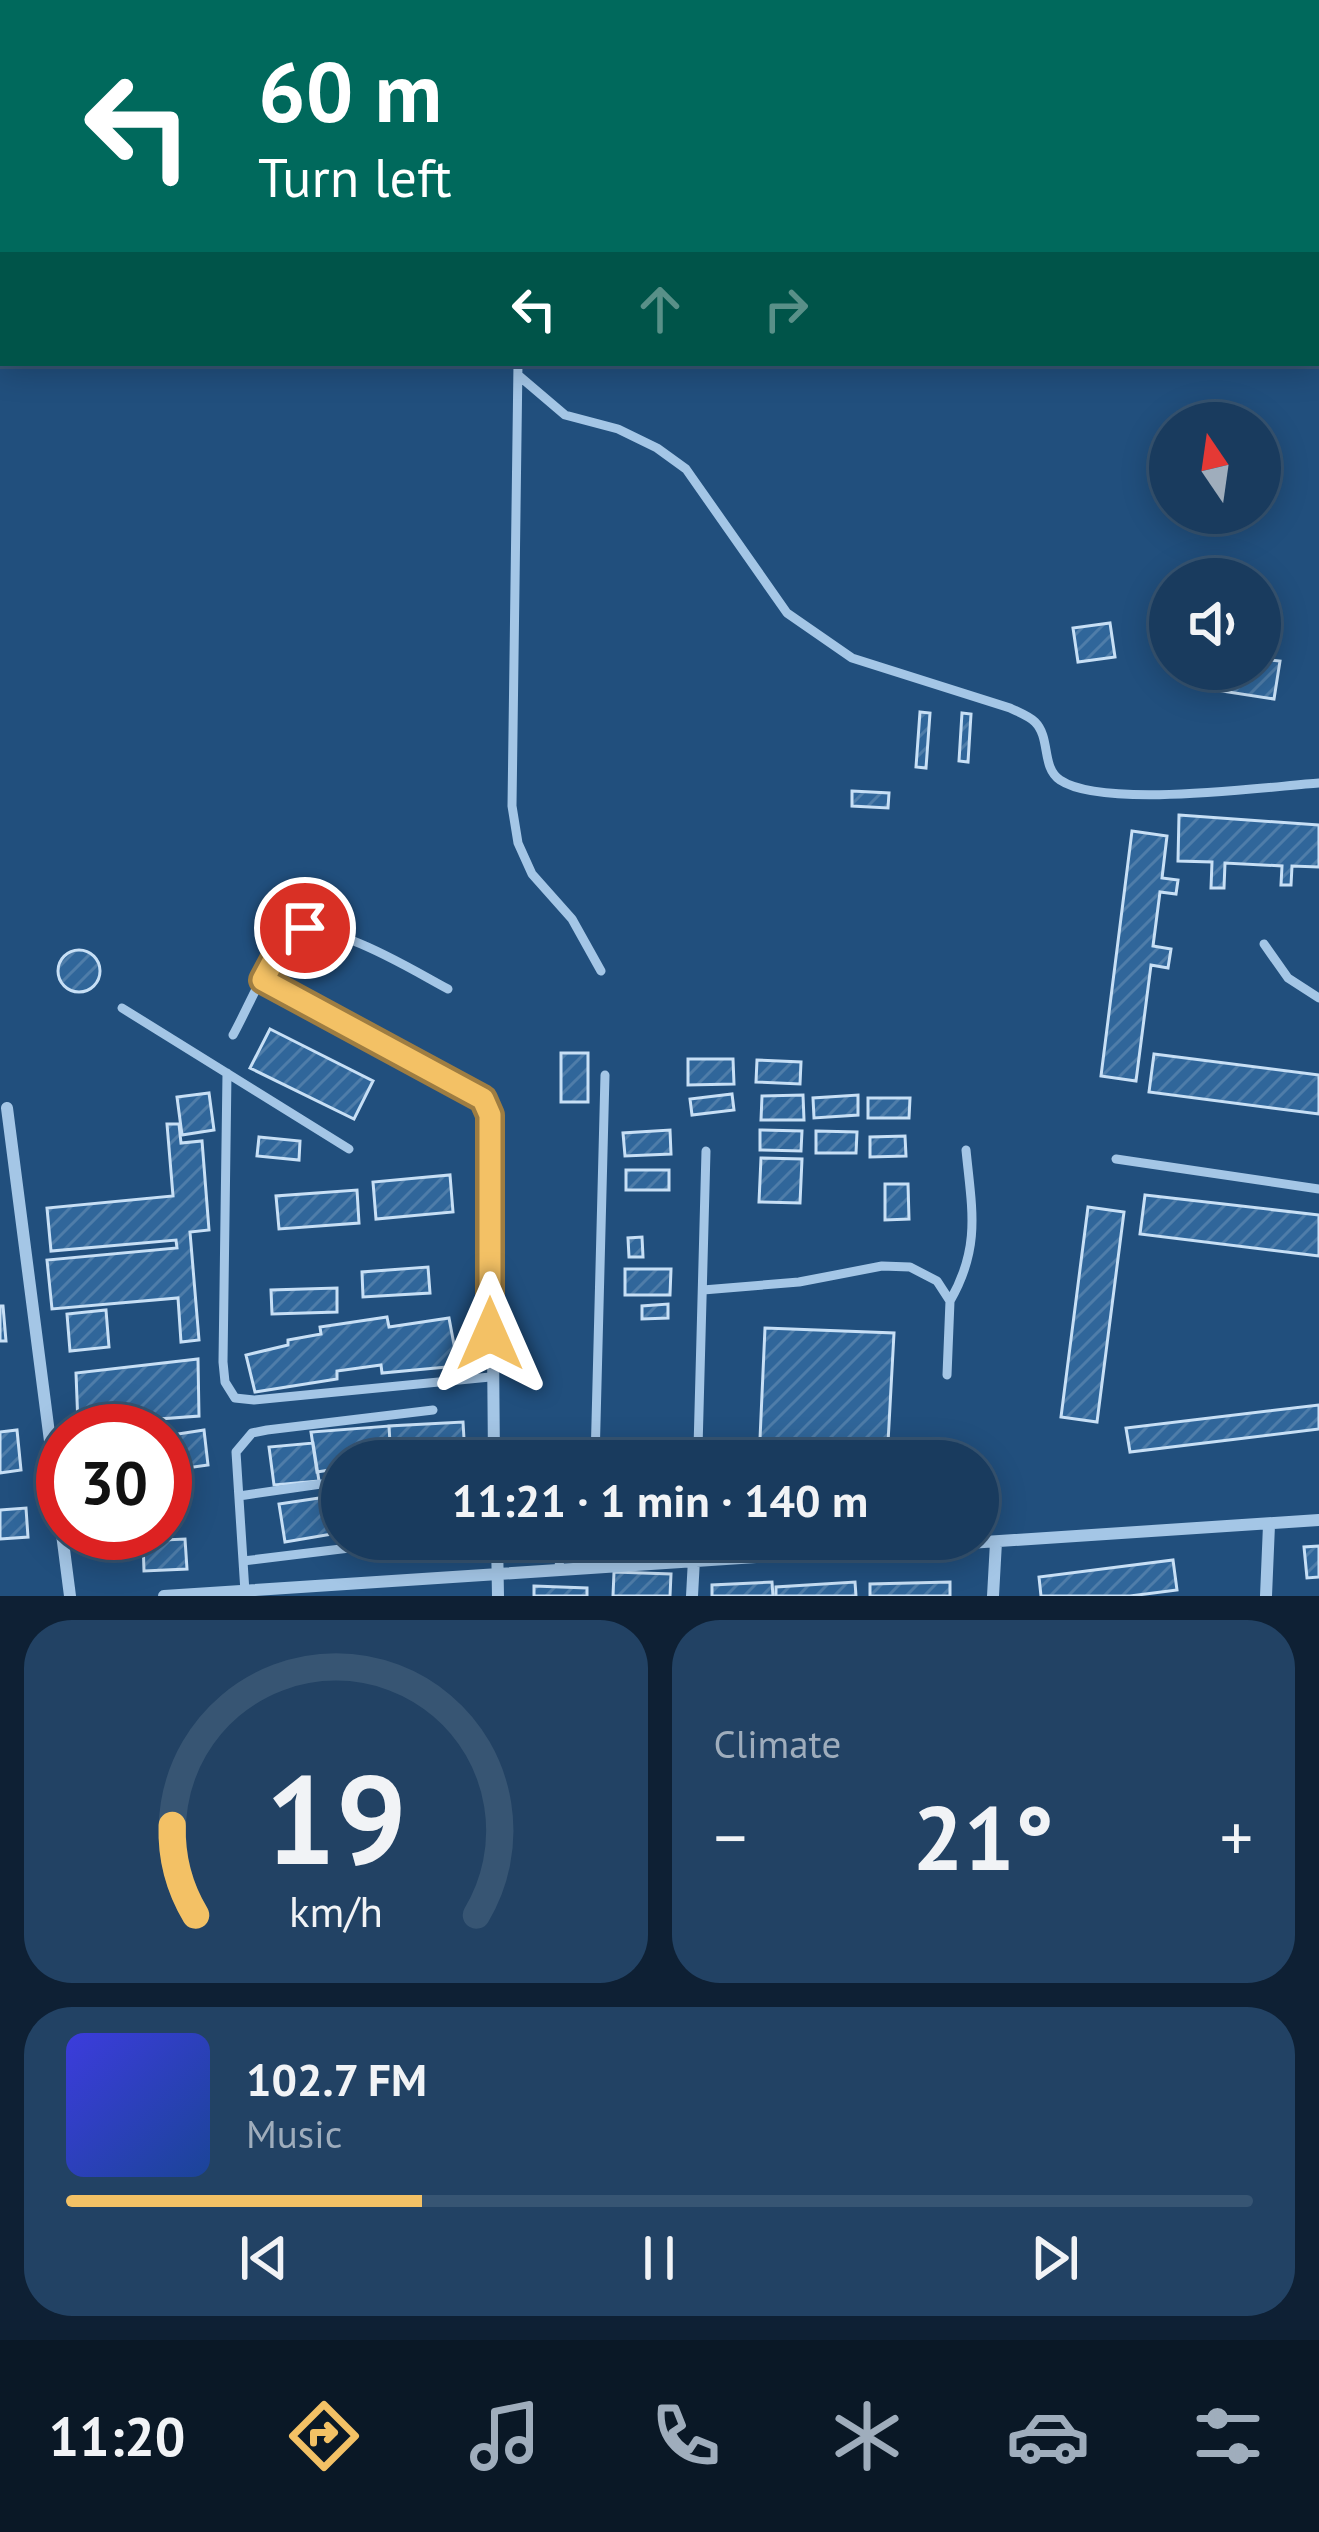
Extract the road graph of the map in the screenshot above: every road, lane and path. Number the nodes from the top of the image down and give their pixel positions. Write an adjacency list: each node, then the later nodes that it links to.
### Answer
1 (518, 369): 2 (lane); 4 (lane)
2 (1319, 783)
3 (1264, 944): 7 (lane)
4 (601, 971)
5 (263, 980): 6 (lane); 9 (lane); 13 (lane)
6 (448, 989)
7 (1319, 998)
8 (122, 1008): 10 (lane)
9 (233, 1035)
10 (227, 1073): 14 (lane); 22 (lane)
11 (605, 1075): 25 (lane)
12 (7, 1108): 42 (street)
13 (490, 1115): 22 (street)
14 (349, 1149)
15 (966, 1150): 20 (lane)
16 (706, 1151): 19 (lane)
17 (1116, 1159): 18 (lane)
18 (1319, 1189)
19 (703, 1290): 20 (lane); 26 (lane)
20 (950, 1301): 21 (lane)
21 (946, 1376)
22 (490, 1377): 24 (street)
23 (433, 1410): 28 (lane)
24 (493, 1440)
25 (596, 1440)
26 (698, 1440)
27 (321, 1484): 28 (lane)
28 (239, 1496): 38 (lane)
29 (1319, 1520): 30 (street)
30 (1269, 1525): 31 (street); 47 (street)
31 (999, 1542)
32 (321, 1551): 38 (lane)
33 (498, 1560): 40 (street)
34 (560, 1560): 39 (lane)
35 (680, 1560): 39 (street)
36 (694, 1560): 45 (street)
37 (996, 1560): 46 (street)
38 (243, 1561): 41 (lane)
39 (559, 1569): 40 (street)
40 (499, 1573): 41 (street); 44 (street)
41 (245, 1592): 43 (street)
42 (70, 1596)
43 (164, 1596)
44 (497, 1596)
45 (692, 1596)
46 (993, 1596)
47 (1265, 1596)

